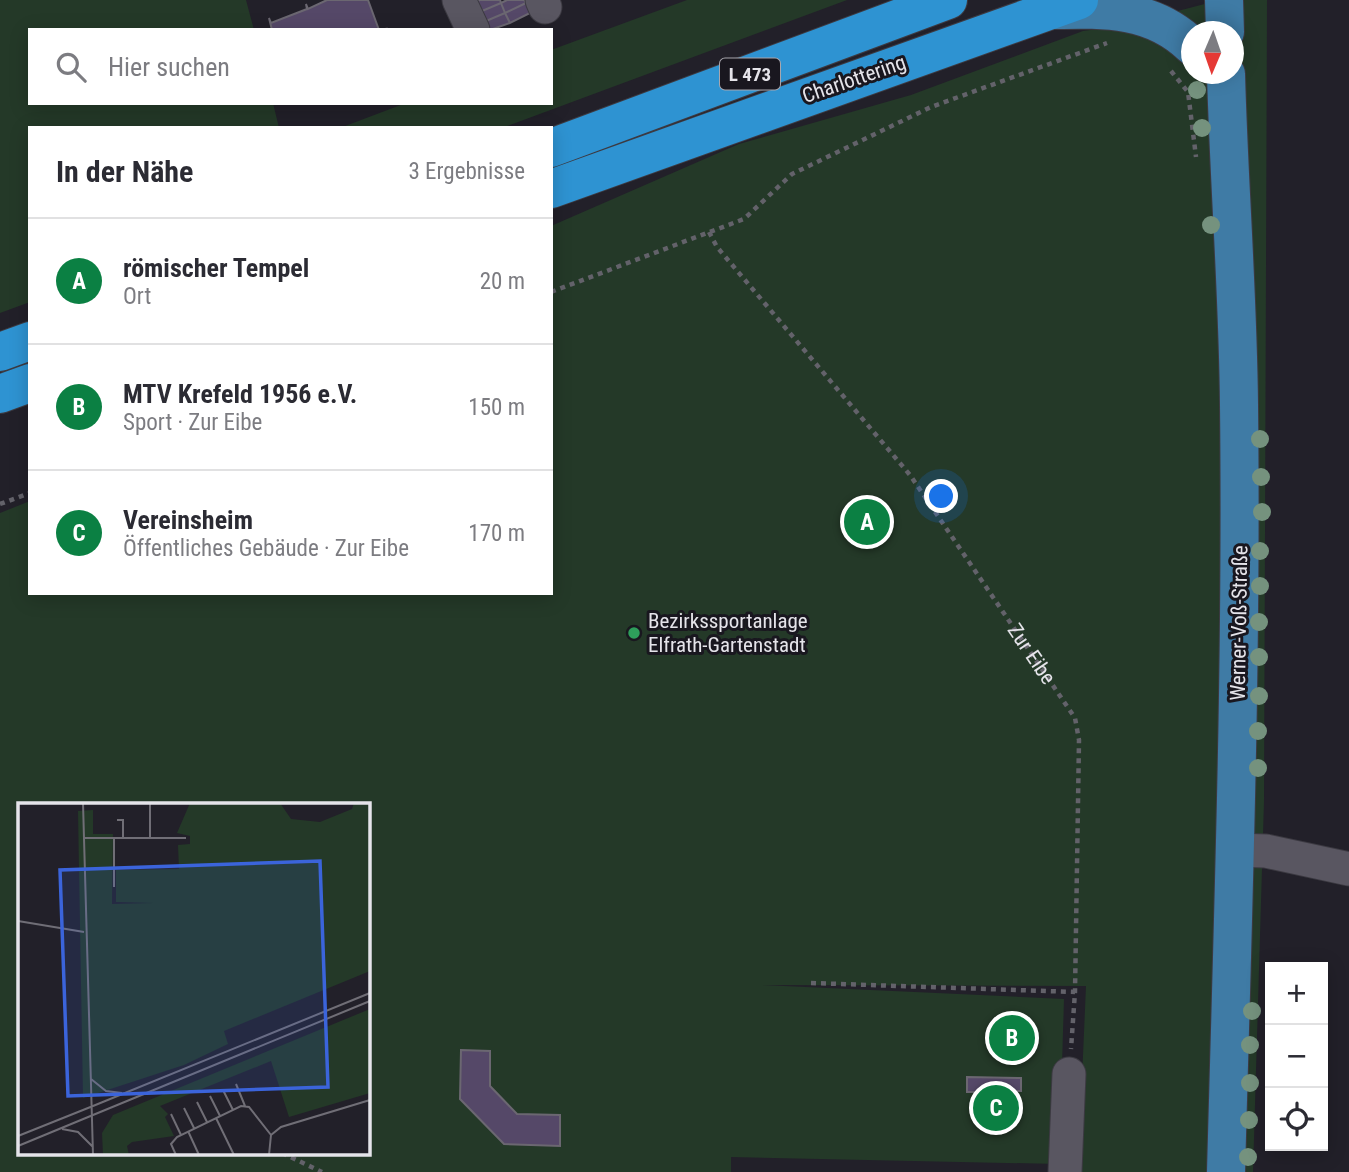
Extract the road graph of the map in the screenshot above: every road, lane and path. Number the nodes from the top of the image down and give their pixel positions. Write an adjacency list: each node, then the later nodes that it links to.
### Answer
1 (459, 0): 6 (street)
2 (948, 0): 10 (highway, Charlottering / L 473)
3 (1224, 0): 5 (main road)
4 (1065, 5): 8 (main road, L 473); 12 (highway, Charlottering / L 473)
5 (1225, 21)
6 (472, 28)
7 (1119, 40): 13 (path)
8 (1178, 54): 11 (path)
9 (1223, 84): 21 (main road, Werner-Voß-Straße)
10 (553, 147)
11 (1197, 170)
12 (553, 189)
13 (709, 232): 14 (path); 24 (path, Zur Eibe)
14 (553, 291)
15 (28, 342): 16 (highway)
16 (0, 352)
17 (28, 384): 18 (highway)
18 (0, 394)
19 (28, 494): 20 (path)
20 (0, 504)
21 (1235, 850): 22 (street); 29 (main road, Werner-Voß-Straße)
22 (1349, 869)
23 (811, 983): 24 (path)
24 (1075, 992): 25 (path, Zur Eibe)
25 (1069, 1074): 28 (street)
26 (284, 1154): 27 (path)
27 (322, 1172)
28 (1065, 1172)
29 (1226, 1172)

